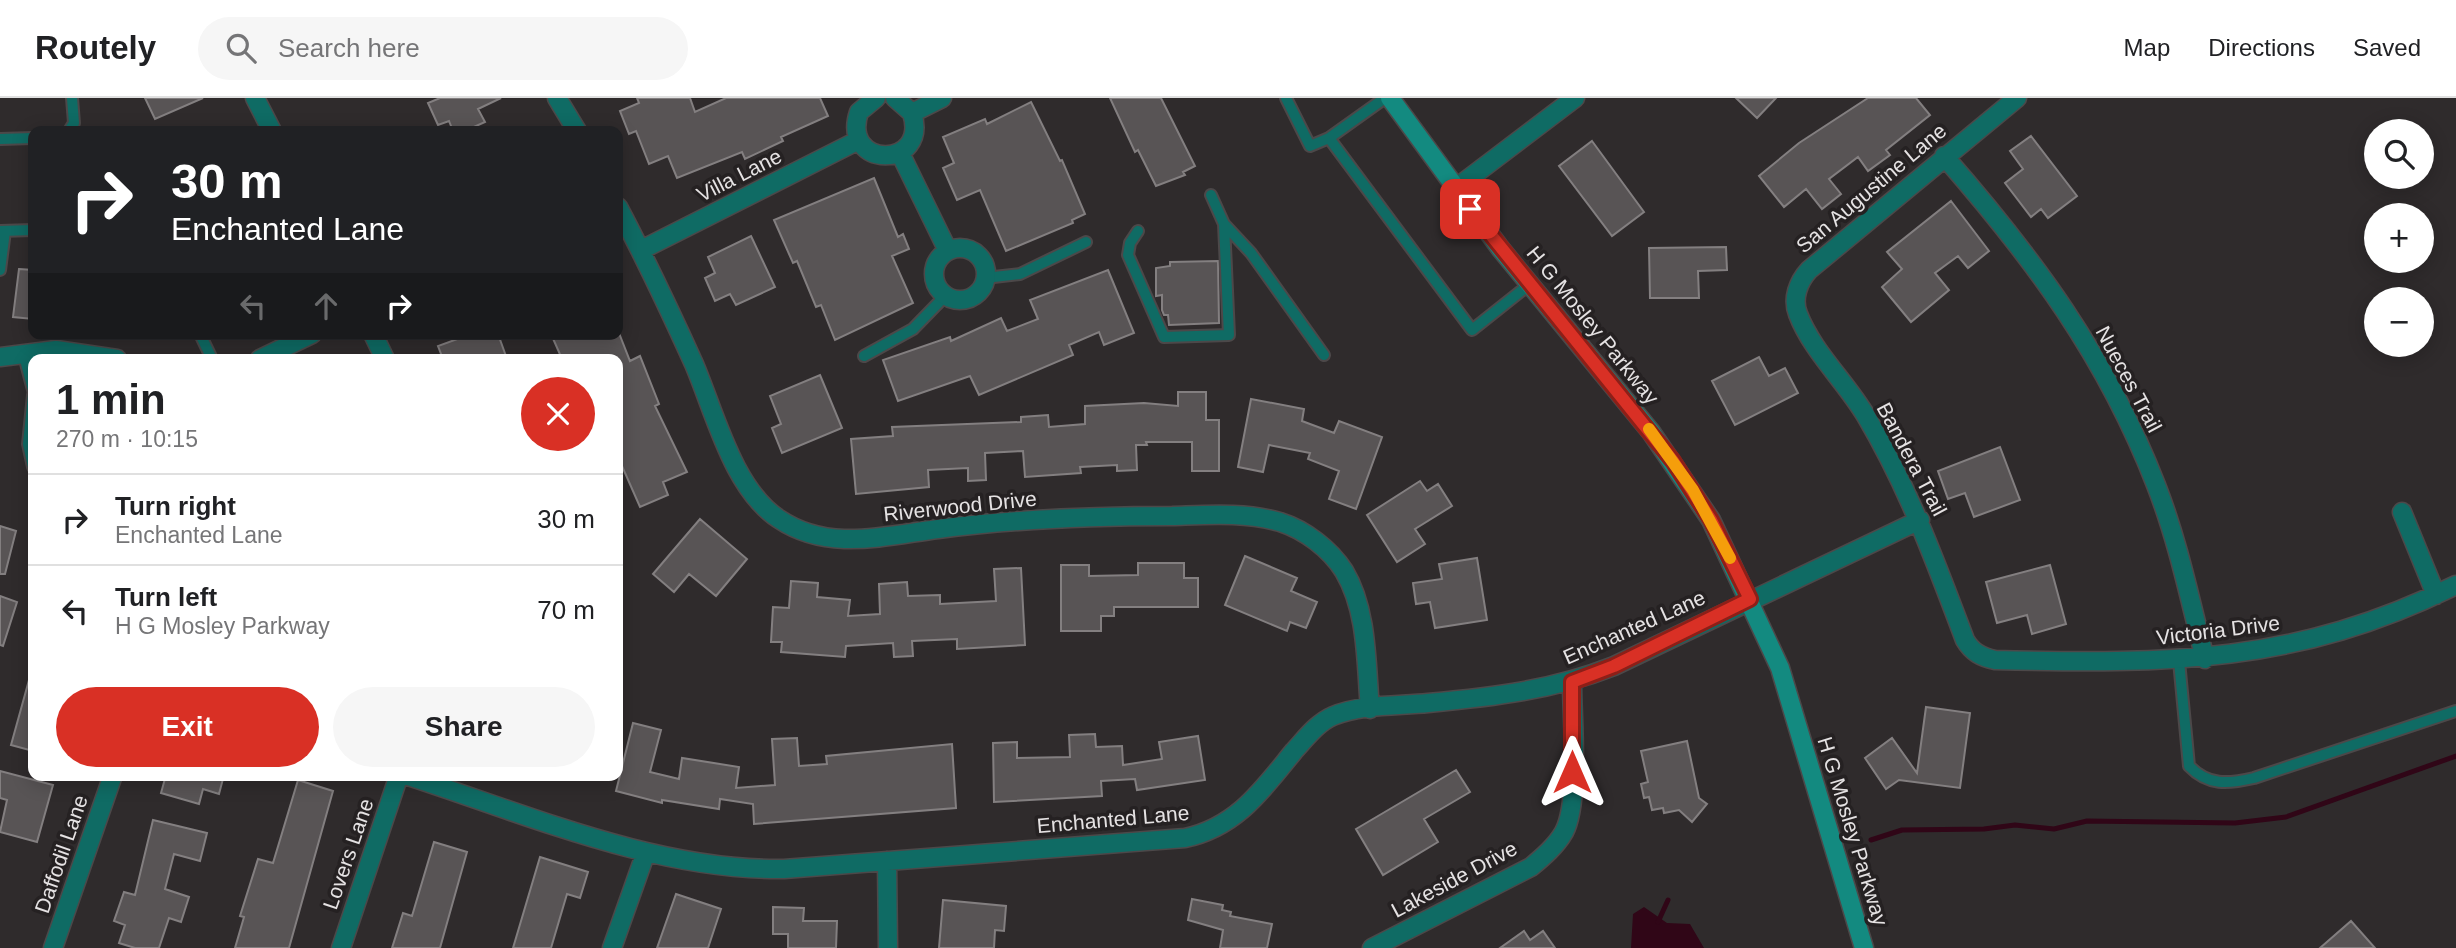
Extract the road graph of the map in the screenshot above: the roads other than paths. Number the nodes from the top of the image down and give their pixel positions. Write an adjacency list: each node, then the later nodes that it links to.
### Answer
1 (72, 98): 12 (lane)
2 (256, 98): 13 (street)
3 (557, 98): 14 (street)
4 (874, 98): 18 (street)
5 (895, 98): 11 (street)
6 (942, 98): 11 (street)
7 (1286, 98): 16 (lane)
8 (1388, 98): 16 (lane); 21 (main road, H G Mosley Parkway)
9 (1575, 98): 21 (street)
10 (2017, 98): 20 (street, San Augustine Lane)
11 (912, 113): 19 (street)
12 (73, 126)
13 (270, 126)
14 (574, 126)
15 (28, 138): 17 (lane)
16 (1329, 138): 33 (lane)
17 (0, 139)
18 (859, 140): 19 (street); 29 (street, Villa Lane)
19 (900, 153): 30 (street)
20 (1944, 156): 34 (street, San Augustine Lane); 50 (street, Nueces Trail)
21 (1455, 189): 33 (main road, H G Mosley Parkway)
22 (1210, 195): 24 (lane)
23 (623, 216): 29 (street, Riverwood Drive)
24 (1224, 224): 27 (lane); 40 (lane)
25 (2, 230): 26 (lane); 31 (lane)
26 (28, 230)
27 (1138, 231)
28 (1086, 242): 32 (lane)
29 (641, 250): 53 (street, Riverwood Drive)
30 (948, 251): 32 (street); 35 (street)
31 (0, 270)
32 (985, 278): 35 (street)
33 (1530, 284): 48 (main road, H G Mosley Parkway)
34 (1796, 294): 45 (street, Bandera Trail)
35 (946, 295): 41 (lane)
36 (300, 340): 39 (street)
37 (23, 352): 38 (street); 42 (street); 43 (lane)
38 (83, 354)
39 (270, 354)
40 (1324, 355)
41 (864, 356)
42 (0, 357)
43 (28, 372)
44 (2402, 512): 47 (street)
45 (1920, 520): 48 (street, Enchanted Lane); 49 (street, Bandera Trail)
46 (2456, 585): 47 (street, Victoria Drive)
47 (2436, 595): 50 (street, Victoria Drive)
48 (1750, 599): 52 (street, Enchanted Lane); 65 (main road, H G Mosley Parkway)
49 (1976, 654): 51 (street, Victoria Drive)
50 (2205, 659): 51 (street, Victoria Drive)
51 (2179, 661): 54 (lane)
52 (1572, 682): 53 (street, Enchanted Lane); 64 (street, Lakeside Drive)
53 (1370, 709): 59 (street, Enchanted Lane)
54 (2456, 711)
55 (111, 781): 60 (street, Daffodil Lane)
56 (400, 781): 61 (street, Lovers Lane)
57 (421, 781): 58 (street, Enchanted Lane)
58 (646, 852): 59 (street, Enchanted Lane); 62 (street)
59 (887, 861): 63 (street)
60 (52, 948)
61 (341, 948)
62 (612, 948)
63 (888, 948)
64 (1372, 948)
65 (1864, 948)

